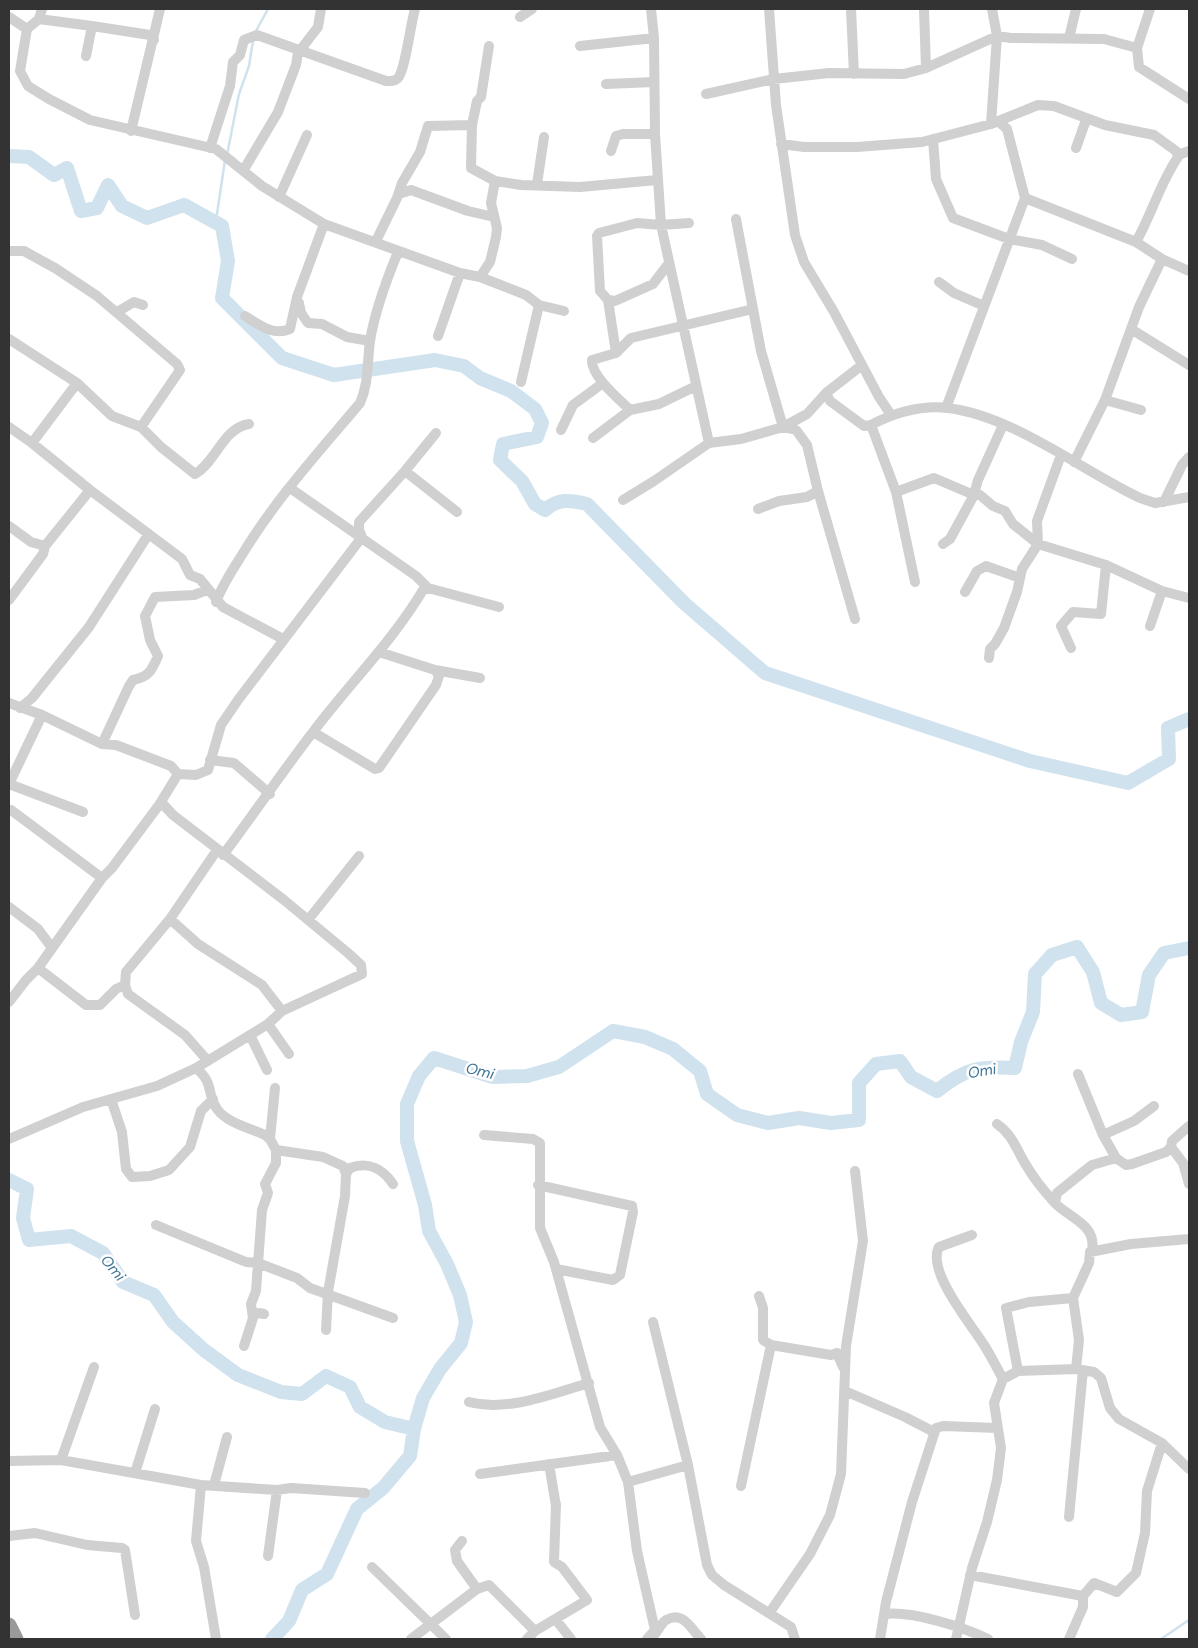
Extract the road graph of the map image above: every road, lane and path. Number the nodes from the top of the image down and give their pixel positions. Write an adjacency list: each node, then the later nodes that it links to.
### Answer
1 (160, 9): 20 (street)
2 (320, 9): 24 (street)
3 (414, 9): 24 (street)
4 (532, 9): 13 (street)
5 (651, 9): 18 (street)
6 (769, 9): 28 (street)
7 (851, 9): 27 (street)
8 (924, 9): 26 (street)
9 (992, 9): 17 (street)
10 (1076, 9): 19 (street)
11 (1150, 9): 23 (street)
12 (41, 14): 15 (street); 16 (street)
13 (520, 17)
14 (9, 18): 16 (street)
15 (92, 26): 20 (street); 25 (street)
16 (27, 30): 36 (street)
17 (998, 36): 19 (street); 26 (street); 34 (street)
18 (654, 38): 22 (street); 29 (street)
19 (1069, 38): 23 (street)
20 (154, 40): 36 (street)
21 (489, 46): 35 (street)
22 (580, 46)
23 (1137, 48): 32 (street)
24 (300, 50): 42 (street); 47 (street)
25 (86, 56)
26 (926, 68): 27 (street)
27 (854, 74): 28 (street)
28 (774, 79): 31 (street); 41 (street)
29 (654, 82): 30 (street); 37 (street)
30 (606, 84)
31 (706, 94)
32 (1189, 99)
33 (1086, 120): 34 (street); 43 (street); 46 (street)
34 (995, 122): 40 (street); 53 (street)
35 (472, 125): 49 (street); 51 (street)
36 (131, 131): 42 (street)
37 (654, 134): 44 (street); 48 (street)
38 (307, 135): 52 (street)
39 (544, 138): 50 (street)
40 (933, 139): 41 (street); 59 (street)
41 (781, 144): 86 (street)
42 (210, 148): 47 (street)
43 (1076, 148)
44 (611, 151)
45 (1189, 151): 46 (street)
46 (1178, 155): 61 (street)
47 (243, 171): 52 (street)
48 (657, 180): 50 (street); 58 (street)
49 (495, 181): 50 (street); 54 (street)
50 (537, 184)
51 (398, 194): 54 (street); 60 (street)
52 (278, 197): 57 (street)
53 (1025, 198): 59 (street); 61 (street)
54 (494, 218): 69 (street)
55 (736, 219): 76 (street)
56 (689, 223): 58 (street)
57 (324, 224): 60 (street); 71 (street)
58 (661, 225): 66 (street); 72 (street)
59 (1009, 239): 64 (street); 75 (street)
60 (376, 241): 63 (street)
61 (1136, 242): 65 (street)
62 (9, 251): 78 (street)
63 (398, 252): 68 (street); 84 (street)
64 (1072, 259)
65 (1162, 259): 67 (street); 81 (street)
66 (669, 263): 72 (street); 80 (street)
67 (1189, 272)
68 (460, 273): 69 (street); 82 (street)
69 (480, 277): 74 (street)
70 (939, 282): 75 (street)
71 (297, 297): 79 (street); 84 (street)
72 (608, 300): 85 (street)
73 (143, 305): 78 (street)
74 (539, 305): 77 (street); 88 (street)
75 (984, 306): 94 (street)
76 (753, 309): 80 (street); 103 (street)
77 (564, 311)
78 (117, 312): 102 (street)
79 (245, 316)
80 (683, 325): 85 (street); 91 (street)
81 (1131, 329): 87 (street); 93 (street)
82 (438, 336)
83 (9, 339): 89 (street)
84 (370, 341): 113 (street)
85 (616, 353): 90 (street)
86 (862, 365): 92 (street); 97 (street)
87 (1189, 365)
88 (521, 382)
89 (77, 383): 102 (street); 107 (street)
90 (603, 383): 95 (street); 104 (street)
91 (696, 386): 95 (street); 108 (street)
92 (826, 393): 100 (street); 103 (street)
93 (1105, 400): 96 (street); 111 (street)
94 (946, 408): 97 (street); 99 (street)
95 (630, 410): 106 (street)
96 (1141, 410)
97 (891, 415): 100 (street)
98 (249, 424): 102 (street)
99 (1003, 425): 109 (street); 126 (street)
100 (871, 426): 116 (street)
101 (9, 427): 107 (street)
102 (141, 427)
103 (783, 427): 108 (street); 115 (street)
104 (561, 430)
105 (436, 433): 112 (street)
106 (593, 438)
107 (32, 443): 114 (street)
108 (709, 443): 118 (street)
109 (1061, 455): 111 (street); 126 (street)
110 (1189, 457): 119 (street)
111 (1074, 462): 119 (street)
112 (405, 471): 121 (street); 124 (street)
113 (290, 488): 124 (street); 137 (street)
114 (90, 490): 123 (street); 127 (street)
115 (818, 491): 120 (street); 139 (street)
116 (896, 492): 125 (street); 130 (street)
117 (1189, 497): 119 (street)
118 (623, 500)
119 (1164, 502)
120 (758, 509)
121 (457, 512)
122 (9, 526): 127 (street)
123 (148, 535): 132 (street); 148 (street)
124 (362, 537): 131 (street); 141 (street)
125 (942, 544)
126 (1038, 544): 128 (street); 129 (street)
127 (45, 546): 136 (street)
128 (1106, 565): 133 (street); 142 (street)
129 (1020, 578): 134 (street); 144 (street)
130 (915, 582)
131 (428, 588): 138 (street); 143 (street)
132 (207, 590): 137 (street); 151 (street)
133 (1162, 591): 135 (street); 140 (street)
134 (965, 592)
135 (1189, 598)
136 (9, 600)
137 (216, 602): 141 (street)
138 (499, 607)
139 (855, 619)
140 (1150, 626)
141 (283, 639): 152 (street)
142 (1071, 648)
143 (379, 652): 145 (street); 150 (street)
144 (989, 658)
145 (435, 670): 146 (street); 150 (street)
146 (480, 678)
147 (9, 703): 148 (street)
148 (20, 708): 149 (street)
149 (42, 715): 151 (street); 154 (street)
150 (313, 732): 155 (street)
151 (102, 744): 153 (street)
152 (210, 760): 153 (street); 155 (street)
153 (178, 774): 156 (street)
154 (9, 784): 158 (street)
155 (270, 794): 159 (street)
156 (159, 805): 159 (street); 161 (street)
157 (11, 810): 161 (street)
158 (83, 812)
159 (220, 852): 163 (street); 164 (street)
160 (359, 856): 164 (street)
161 (102, 878): 165 (street)
162 (9, 907): 165 (street)
163 (170, 919): 167 (street); 169 (street)
164 (308, 920): 169 (street)
165 (52, 948): 166 (street)
166 (38, 968): 167 (street); 168 (street)
167 (125, 985): 173 (street)
168 (9, 1002)
169 (282, 1010): 170 (street)
170 (268, 1024): 171 (street); 172 (street)
171 (250, 1035): 173 (street); 175 (street)
172 (289, 1054)
173 (208, 1061): 174 (street)
174 (196, 1068): 178 (street); 179 (street)
175 (267, 1070)
176 (1078, 1074): 184 (street)
177 (275, 1088): 186 (street)
178 (111, 1099): 179 (street); 185 (street)
179 (213, 1099): 186 (street)
180 (1154, 1106): 184 (street)
181 (997, 1124): 195 (street)
182 (1189, 1126): 187 (street)
183 (484, 1135): 194 (street)
184 (1103, 1135): 189 (street)
185 (9, 1139)
186 (270, 1139): 188 (street)
187 (1171, 1148): 189 (street); 193 (street)
188 (276, 1150): 191 (street); 200 (street)
189 (1116, 1158): 195 (street)
190 (855, 1171): 215 (street)
191 (346, 1174): 192 (street); 202 (street)
192 (394, 1184)
193 (1189, 1184)
194 (538, 1185): 201 (street); 201 (street)
195 (1055, 1203): 199 (street)
196 (156, 1225): 200 (street)
197 (972, 1235): 216 (street)
198 (1189, 1239): 199 (street)
199 (1092, 1250): 204 (street)
200 (258, 1262): 202 (street); 206 (street)
201 (556, 1269): 217 (street)
202 (328, 1292): 207 (street); 209 (street)
203 (759, 1296): 210 (street)
204 (1074, 1298): 213 (street); 214 (street)
205 (264, 1314): 206 (street)
206 (252, 1315): 211 (street)
207 (393, 1318)
208 (653, 1322): 229 (street)
209 (326, 1330)
210 (771, 1345): 215 (street); 236 (street)
211 (244, 1346)
212 (94, 1367): 226 (street)
213 (1079, 1370): 214 (street); 224 (street); 239 (street)
214 (1018, 1371): 216 (street)
215 (846, 1378): 218 (street)
216 (1003, 1379): 221 (street)
217 (590, 1384): 219 (street); 225 (street)
218 (845, 1391): 222 (street); 247 (street)
219 (469, 1402)
220 (155, 1409): 231 (street)
221 (997, 1428): 222 (street); 244 (street)
222 (934, 1432): 248 (street)
223 (227, 1437): 235 (street)
224 (1162, 1443): 230 (street); 246 (street)
225 (617, 1455): 228 (street); 233 (street)
226 (61, 1460): 227 (street); 231 (street)
227 (9, 1461)
228 (549, 1464): 232 (street); 250 (street)
229 (688, 1465): 233 (street); 247 (street)
230 (1189, 1469)
231 (135, 1474): 234 (street)
232 (480, 1474)
233 (628, 1482): 261 (street)
234 (201, 1485): 235 (street); 256 (street)
235 (214, 1485): 237 (street)
236 (741, 1486)
237 (277, 1490): 238 (street); 242 (street)
238 (365, 1493)
239 (1069, 1517)
240 (9, 1536): 249 (street)
241 (462, 1541): 245 (street)
242 (268, 1556)
243 (372, 1567): 251 (street)
244 (970, 1576): 246 (street); 253 (street)
245 (477, 1589): 251 (street); 254 (street)
246 (1083, 1596): 267 (street)
247 (770, 1612): 263 (street)
248 (885, 1614): 253 (street); 264 (street)
249 (135, 1615)
250 (556, 1620): 254 (street); 260 (street)
251 (433, 1624): 257 (street); 258 (street)
252 (9, 1625): 255 (highway)
253 (958, 1628): 265 (street); 266 (street)
254 (535, 1631): 259 (street)
255 (16, 1639)
256 (216, 1639)
257 (412, 1639)
258 (446, 1639)
259 (527, 1639)
260 (571, 1639)
261 (648, 1639): 262 (street)
262 (701, 1639)
263 (795, 1639)
264 (880, 1639)
265 (956, 1639)
266 (988, 1639)
267 (1069, 1639)

